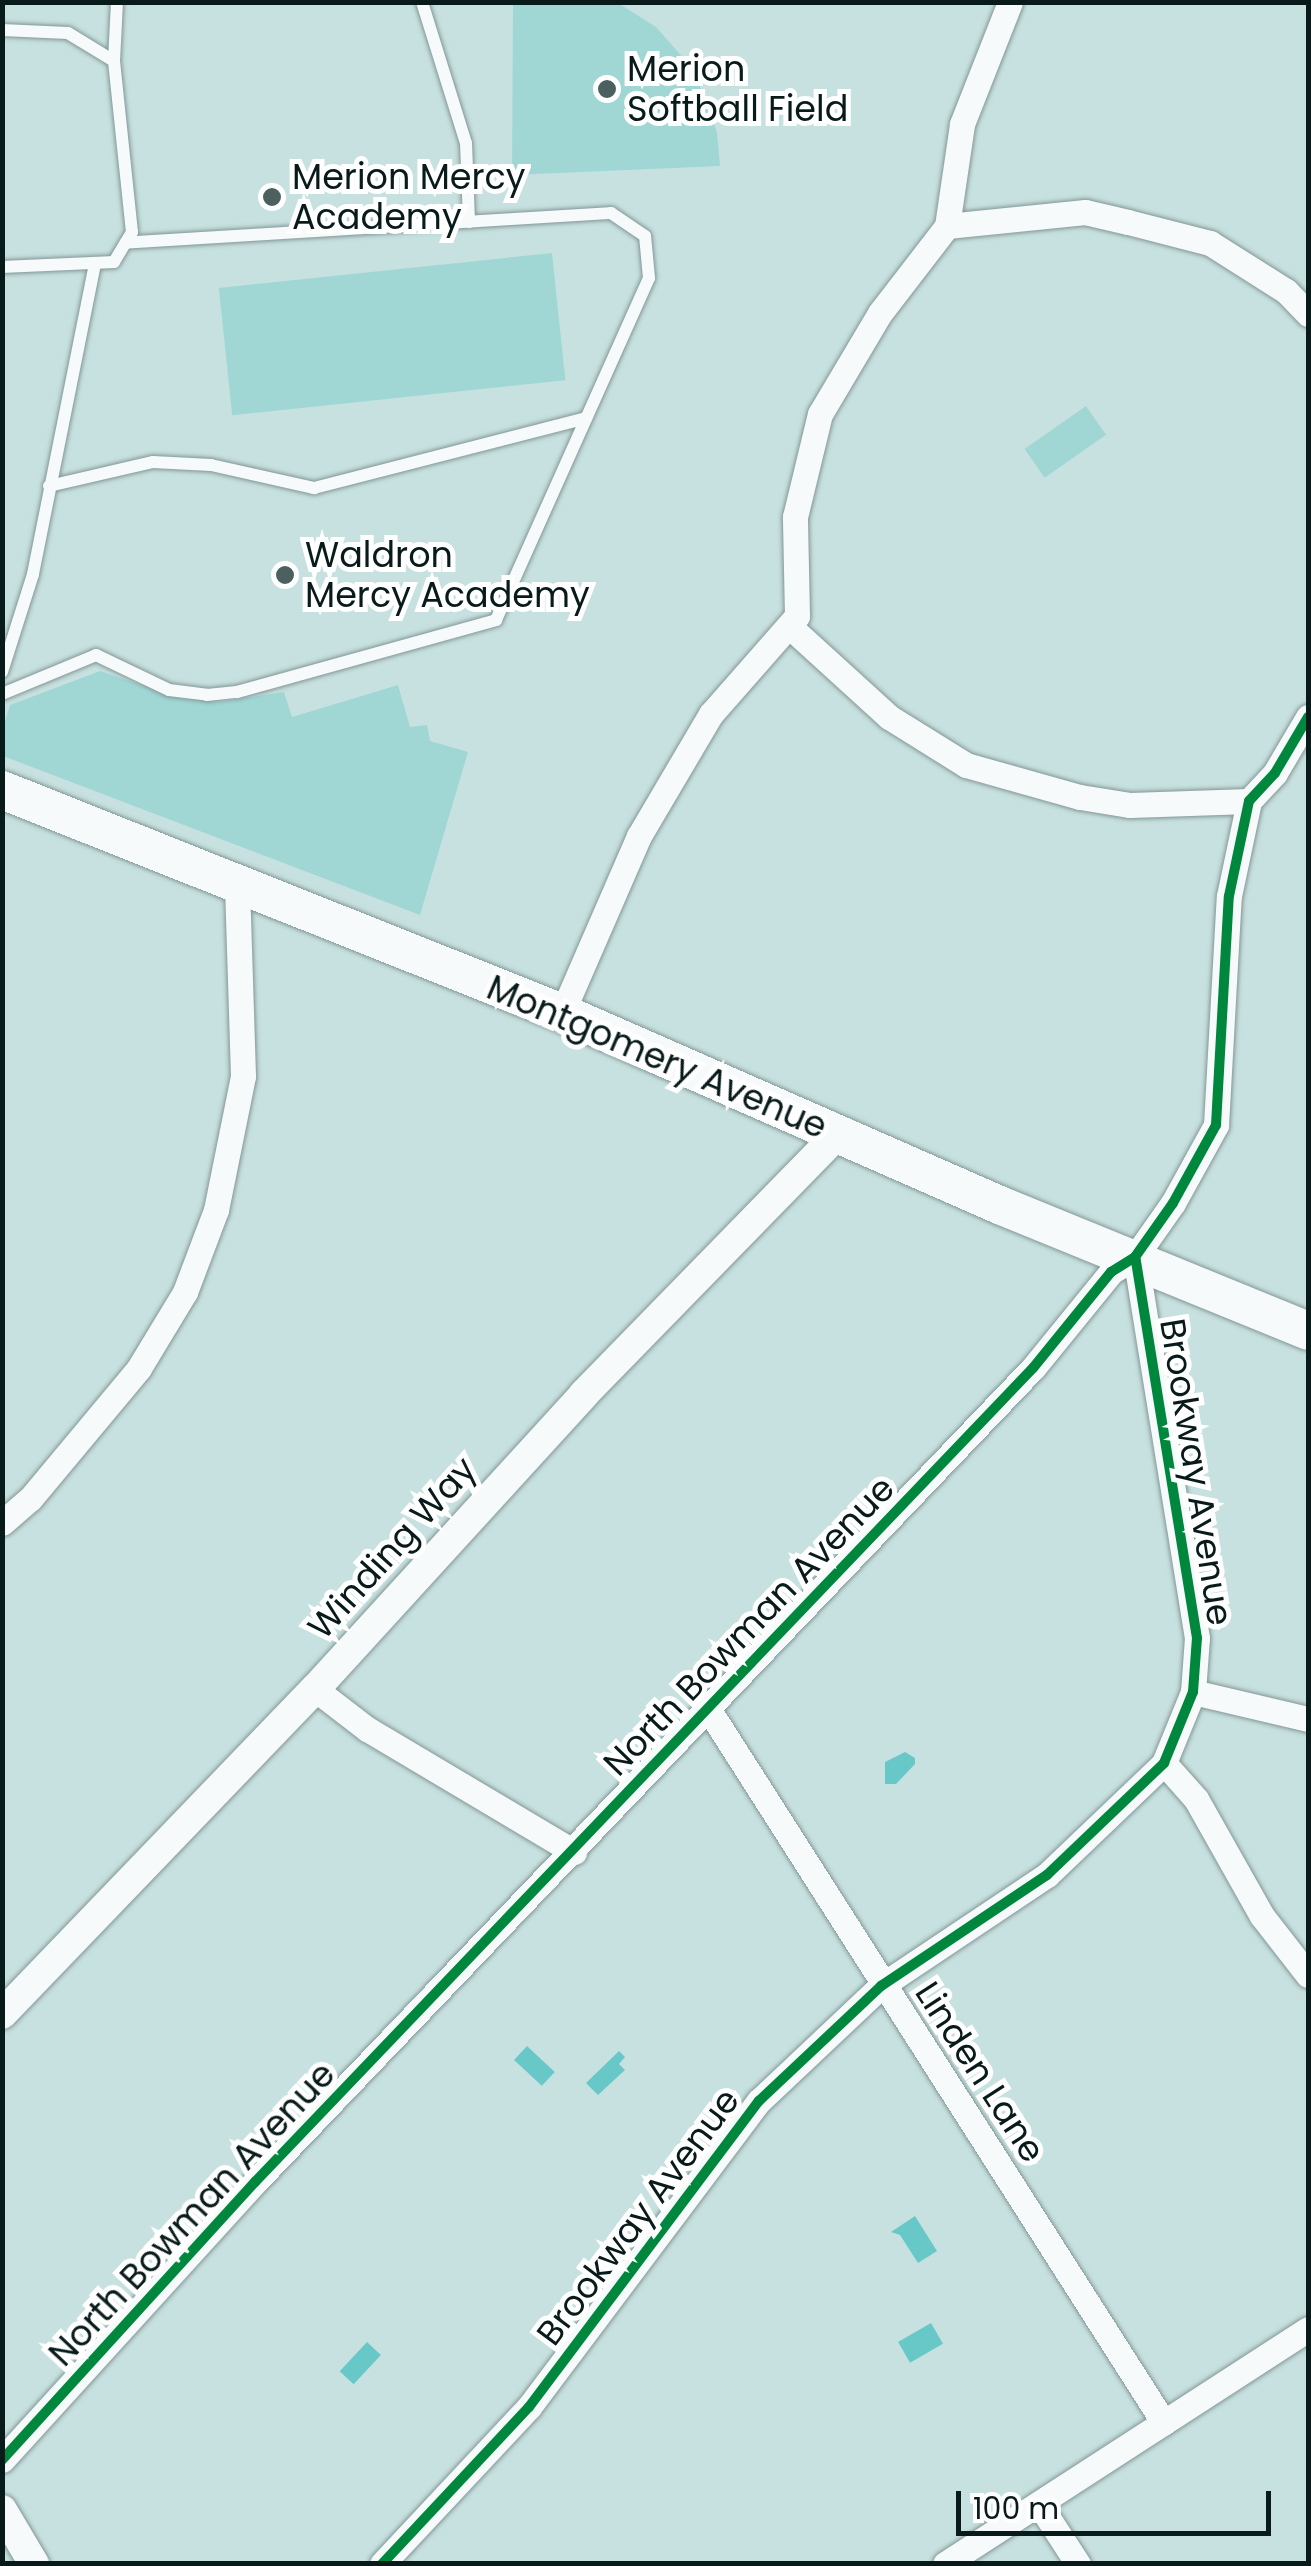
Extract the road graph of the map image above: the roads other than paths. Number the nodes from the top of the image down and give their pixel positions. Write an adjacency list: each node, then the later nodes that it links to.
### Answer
1 (117, 2): 5 (lane)
2 (422, 2): 6 (lane)
3 (1010, 2): 7 (street)
4 (2, 30): 5 (lane)
5 (114, 60): 8 (lane)
6 (468, 222): 8 (lane); 12 (lane)
7 (947, 226): 11 (street); 14 (street)
8 (126, 243): 9 (lane)
9 (94, 262): 10 (lane); 13 (lane)
10 (2, 267)
11 (1308, 314)
12 (586, 418): 13 (lane); 16 (lane)
13 (50, 486): 15 (lane)
14 (789, 626): 19 (street); 21 (street)
15 (2, 672)
16 (2, 694)
17 (1308, 718): 19 (street, North Bowman Avenue)
18 (2, 790): 20 (main road, Montgomery Avenue)
19 (1249, 801): 23 (street, North Bowman Avenue)
20 (237, 886): 21 (main road, Montgomery Avenue); 25 (street)
21 (562, 1013): 22 (main road, Montgomery Avenue)
22 (838, 1134): 23 (main road, Montgomery Avenue); 26 (street, Winding Way)
23 (1136, 1257): 24 (main road, Montgomery Avenue); 27 (street, Brookway Avenue); 28 (street, North Bowman Avenue)
24 (1308, 1331)
25 (2, 1523)
26 (314, 1689): 31 (street); 34 (street, Winding Way)
27 (1193, 1692): 29 (street); 30 (street, Brookway Avenue)
28 (707, 1708): 31 (street, North Bowman Avenue); 33 (street, Linden Lane)
29 (1308, 1719)
30 (1164, 1763): 32 (street); 33 (street, Brookway Avenue)
31 (574, 1852): 37 (street, North Bowman Avenue)
32 (1308, 1976)
33 (882, 1985): 36 (street, Linden Lane); 41 (street, Brookway Avenue)
34 (2, 2014)
35 (1308, 2328): 36 (street)
36 (1164, 2423): 38 (street)
37 (2, 2460)
38 (1039, 2504): 42 (street); 43 (street)
39 (2, 2510): 40 (street)
40 (34, 2564)
41 (382, 2564)
42 (945, 2564)
43 (1078, 2564)

